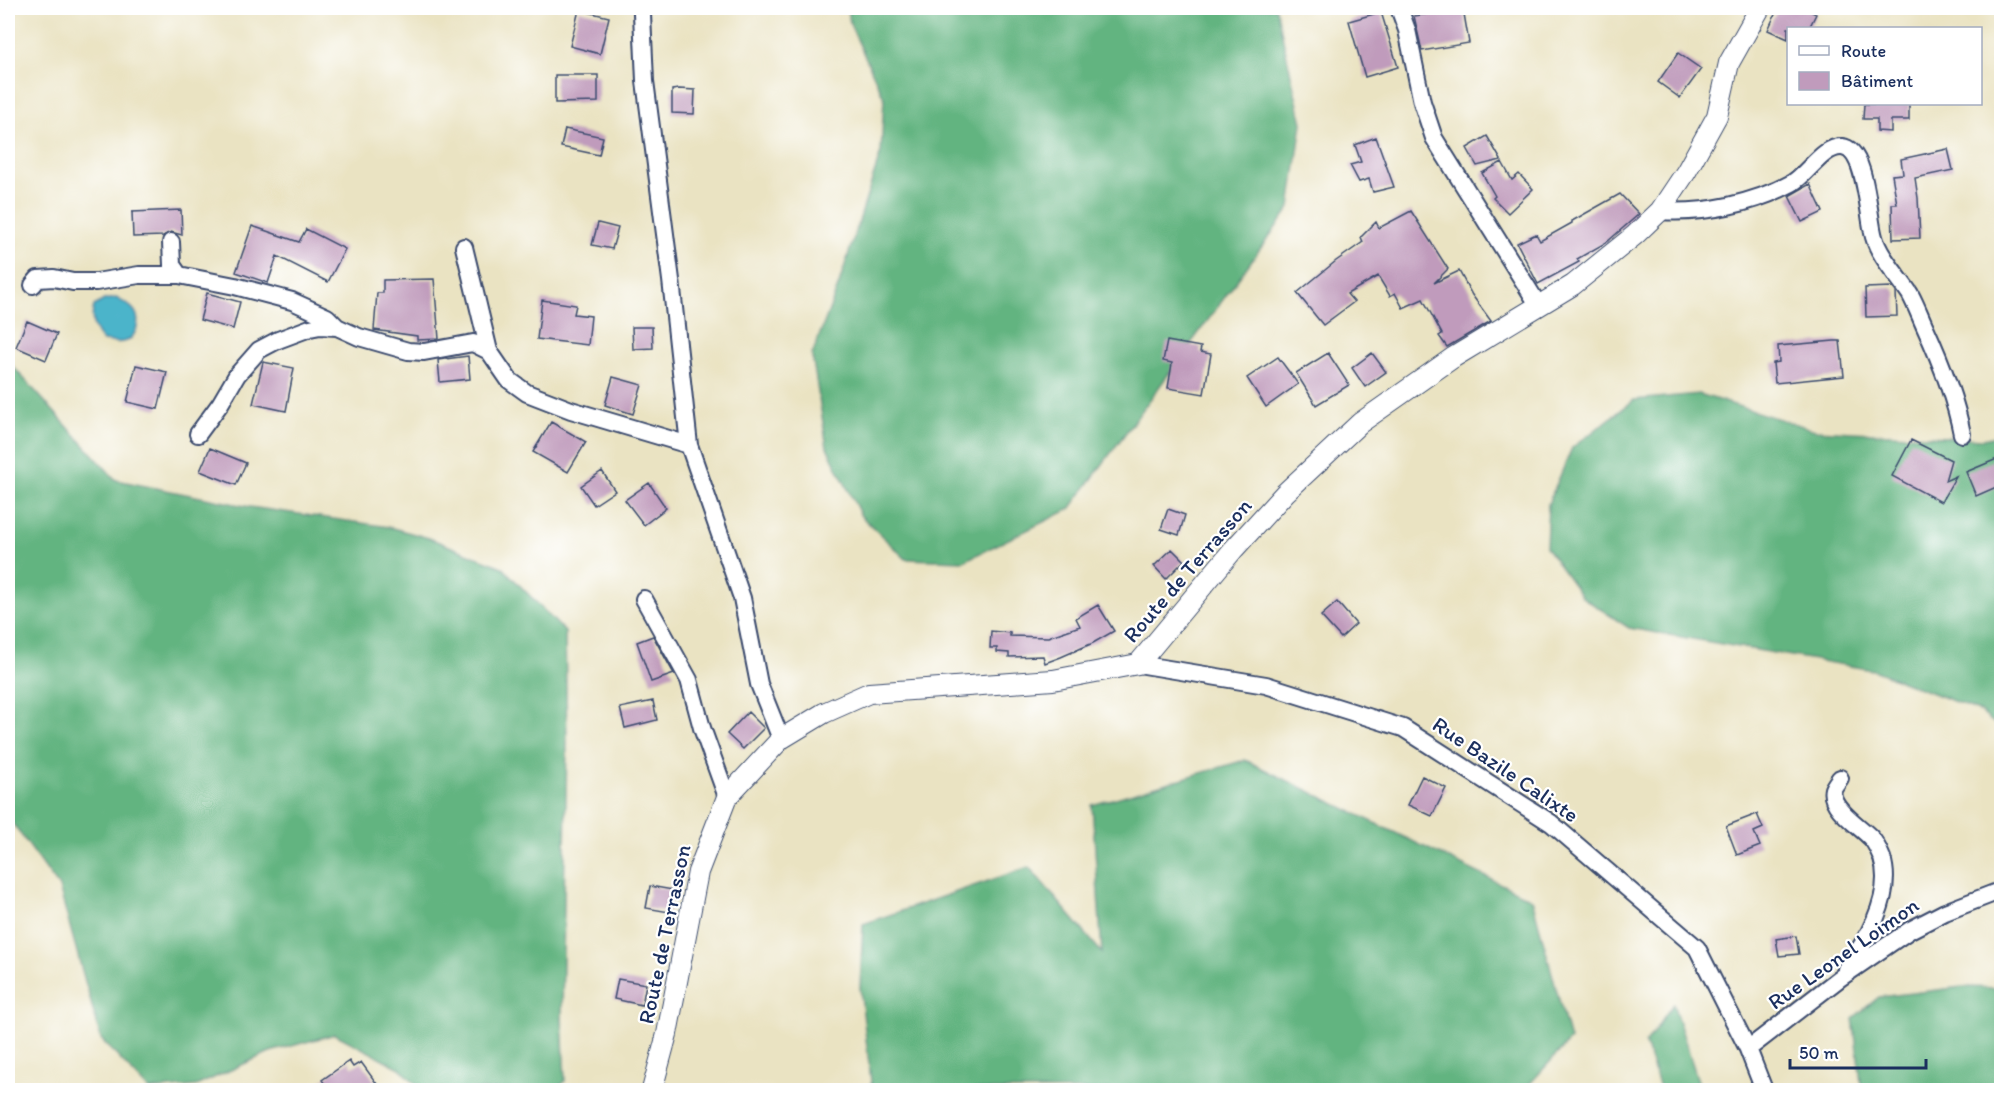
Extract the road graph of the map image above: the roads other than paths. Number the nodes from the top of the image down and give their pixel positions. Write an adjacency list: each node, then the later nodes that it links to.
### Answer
1 (644, 8): 14 (street)
2 (1399, 8): 9 (street)
3 (1760, 8): 4 (street, Route de Terrasson)
4 (1660, 211): 9 (street, Route de Terrasson); 13 (street)
5 (171, 242): 7 (street)
6 (464, 247): 11 (street)
7 (179, 275): 8 (street); 10 (street)
8 (33, 285)
9 (1539, 306): 16 (street, Route de Terrasson)
10 (338, 327): 11 (street); 12 (street)
11 (489, 351): 14 (street)
12 (198, 434)
13 (1962, 434)
14 (689, 445): 17 (street)
15 (644, 599): 19 (street)
16 (1138, 664): 17 (street, Route de Terrasson); 22 (street, Rue Bazile Calixte)
17 (781, 739): 19 (street, Route de Terrasson)
18 (1840, 777): 21 (street)
19 (727, 797): 23 (street, Route de Terrasson)
20 (2001, 890): 21 (street, Rue Leonel Loimon)
21 (1840, 978): 22 (street, Rue Leonel Loimon)
22 (1748, 1049): 24 (street, Rue Bazile Calixte)
23 (652, 1090)
24 (1764, 1090)

